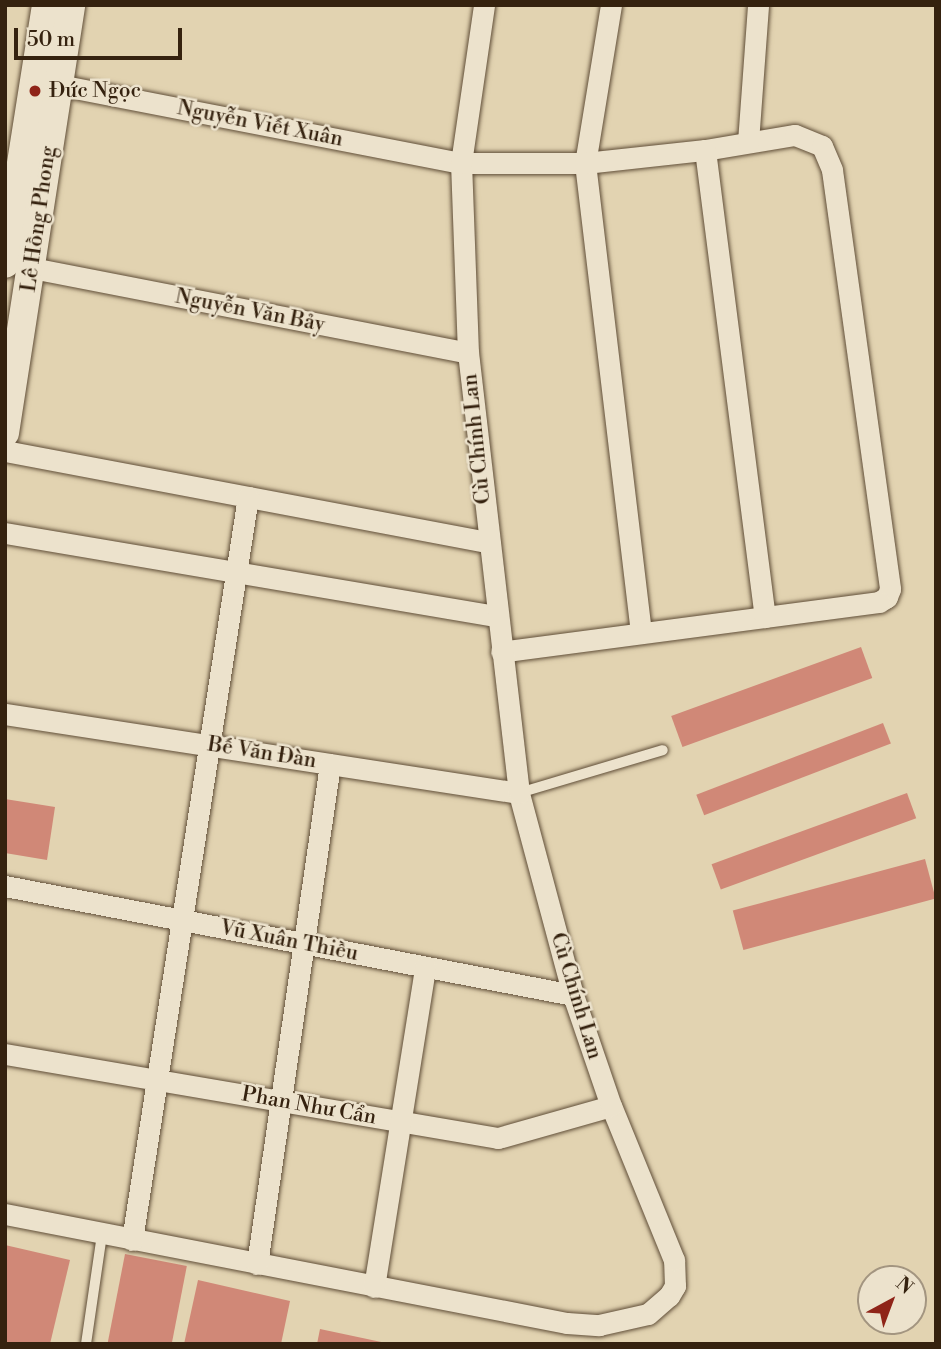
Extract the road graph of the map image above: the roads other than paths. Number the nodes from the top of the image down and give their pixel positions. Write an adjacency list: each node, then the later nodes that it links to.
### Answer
1 (46, 5): 11 (main road, Lê Hồng Phong)
2 (71, 5): 6 (main road, Lê Hồng Phong)
3 (484, 5): 9 (street, Cù Chính Lan)
4 (611, 5): 10 (street)
5 (758, 5): 7 (street)
6 (59, 85): 9 (street, Nguyễn Viết Xuân); 11 (main road, Lê Hồng Phong)
7 (748, 142): 8 (street, Nguyễn Viết Xuân); 20 (street, Nguyễn Viết Xuân)
8 (705, 150): 10 (street, Nguyễn Viết Xuân); 20 (street)
9 (461, 163): 10 (street, Nguyễn Viết Xuân); 12 (street, Cù Chính Lan)
10 (585, 163): 21 (street)
11 (19, 266): 12 (street, Nguyễn Văn Bảy); 13 (main road, Lê Hồng Phong)
12 (468, 353): 17 (street, Cù Chính Lan)
13 (5, 433)
14 (5, 451): 15 (street)
15 (248, 497): 17 (street); 18 (street)
16 (5, 533): 18 (street)
17 (488, 542): 19 (street, Cù Chính Lan)
18 (237, 572): 19 (street); 24 (street)
19 (496, 616): 22 (street, Cù Chính Lan)
20 (765, 617): 21 (street)
21 (641, 633): 22 (street)
22 (501, 652): 27 (street, Cù Chính Lan)
23 (5, 713): 24 (street, Bế Văn Đàn)
24 (209, 745): 26 (street, Bế Văn Đàn); 29 (street)
25 (663, 750): 27 (lane)
26 (330, 764): 27 (street, Bế Văn Đàn); 30 (street)
27 (519, 793): 32 (street, Cù Chính Lan)
28 (5, 886): 29 (street, Vũ Xuân Thiều)
29 (182, 920): 30 (street, Vũ Xuân Thiều); 34 (street)
30 (304, 943): 31 (street, Vũ Xuân Thiều); 35 (street)
31 (425, 967): 32 (street, Vũ Xuân Thiều); 37 (street)
32 (573, 995): 36 (street, Cù Chính Lan)
33 (5, 1054): 34 (street, Phan Như Cẩn)
34 (158, 1080): 35 (street, Phan Như Cẩn); 40 (street)
35 (281, 1101): 37 (street, Phan Như Cẩn); 41 (street)
36 (611, 1106): 37 (street, Phan Như Cẩn); 42 (street, Cù Chính Lan)
37 (402, 1122): 42 (street)
38 (5, 1214): 39 (street, Cù Chính Lan)
39 (102, 1234): 40 (street, Cù Chính Lan); 43 (lane)
40 (132, 1240): 41 (street, Cù Chính Lan)
41 (257, 1264): 42 (street, Cù Chính Lan)
42 (374, 1287)
43 (86, 1344)

